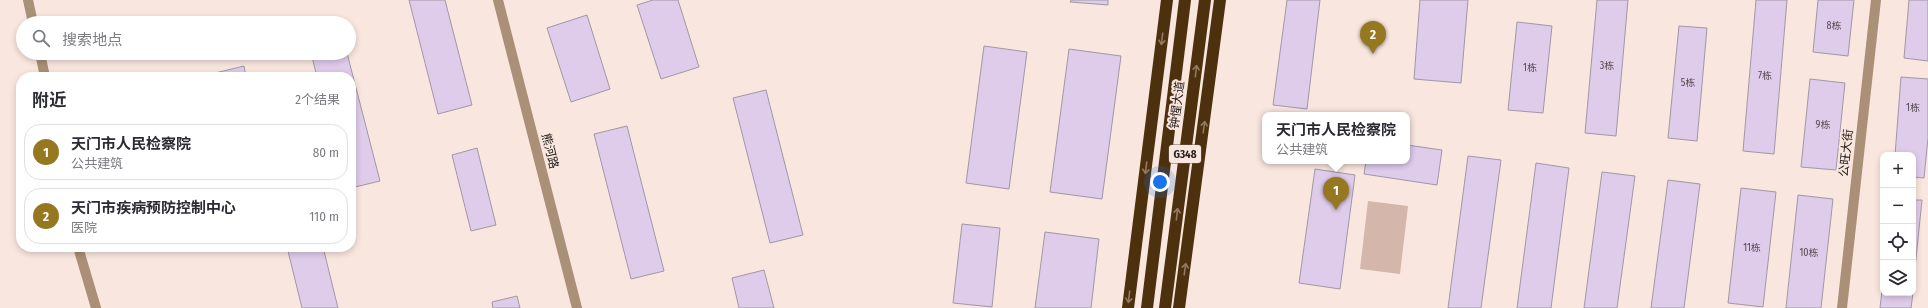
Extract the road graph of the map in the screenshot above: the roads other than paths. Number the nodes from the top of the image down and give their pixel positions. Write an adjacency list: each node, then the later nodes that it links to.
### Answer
1 (28, 0): 8 (street)
2 (498, 0): 13 (street, 熊河路)
3 (1167, 0): 14 (highway, one-way to 14)
4 (1185, 0): 15 (highway, 钟惺大道 / G348)
5 (1205, 0): 16 (highway, 钟惺大道 / G348, one-way to 5)
6 (1220, 0): 17 (highway, one-way to 6)
7 (1876, 0): 18 (street, 公旺大街)
8 (31, 16)
9 (42, 60): 10 (street)
10 (45, 72)
11 (79, 252): 12 (street)
12 (96, 308)
13 (576, 308)
14 (1128, 308)
15 (1147, 308)
16 (1165, 308)
17 (1179, 308)
18 (1842, 308)

